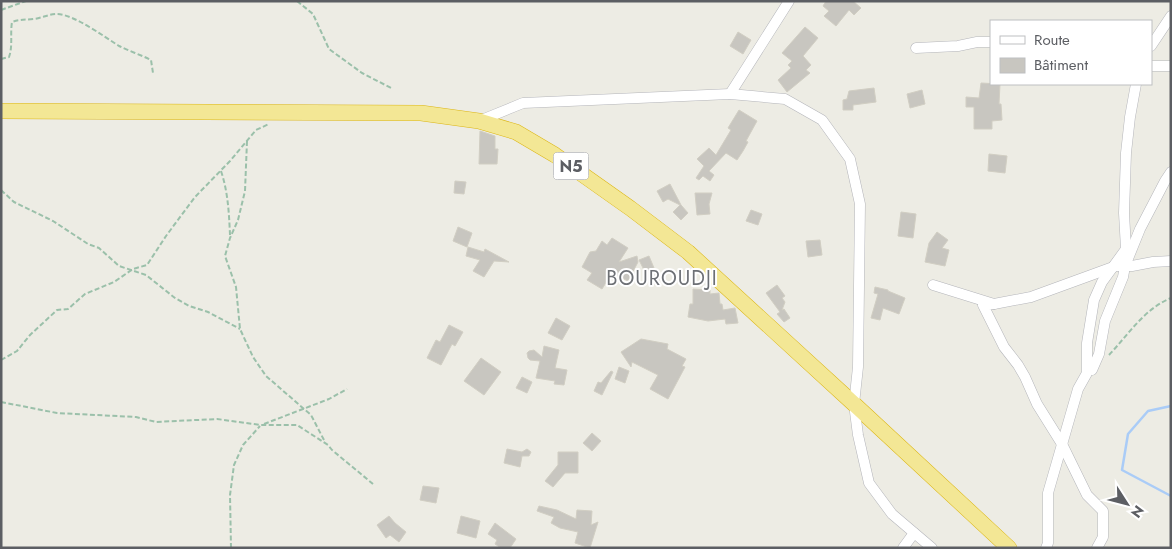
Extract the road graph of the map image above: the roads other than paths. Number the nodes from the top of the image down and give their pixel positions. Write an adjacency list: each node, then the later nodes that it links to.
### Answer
1 (789, 1): 9 (street)
2 (1171, 16): 4 (street)
3 (990, 42): 5 (street)
4 (1152, 44)
5 (916, 48)
6 (1152, 66): 7 (street)
7 (1171, 66)
8 (1136, 85): 15 (street)
9 (730, 94): 11 (street); 19 (street)
10 (1, 111): 11 (highway, N5)
11 (479, 121): 19 (highway, N5)
12 (1171, 172): 14 (street)
13 (1171, 261): 14 (street)
14 (1125, 266): 15 (street); 18 (street)
15 (1112, 268): 17 (street); 20 (street)
16 (933, 285): 17 (street)
17 (994, 304): 20 (street)
18 (1092, 370)
19 (854, 404): 21 (street); 24 (highway, N5)
20 (1062, 444): 25 (street); 26 (street)
21 (914, 533): 22 (street); 23 (street)
22 (903, 548)
23 (932, 548)
24 (1009, 548)
25 (1046, 548)
26 (1097, 548)

